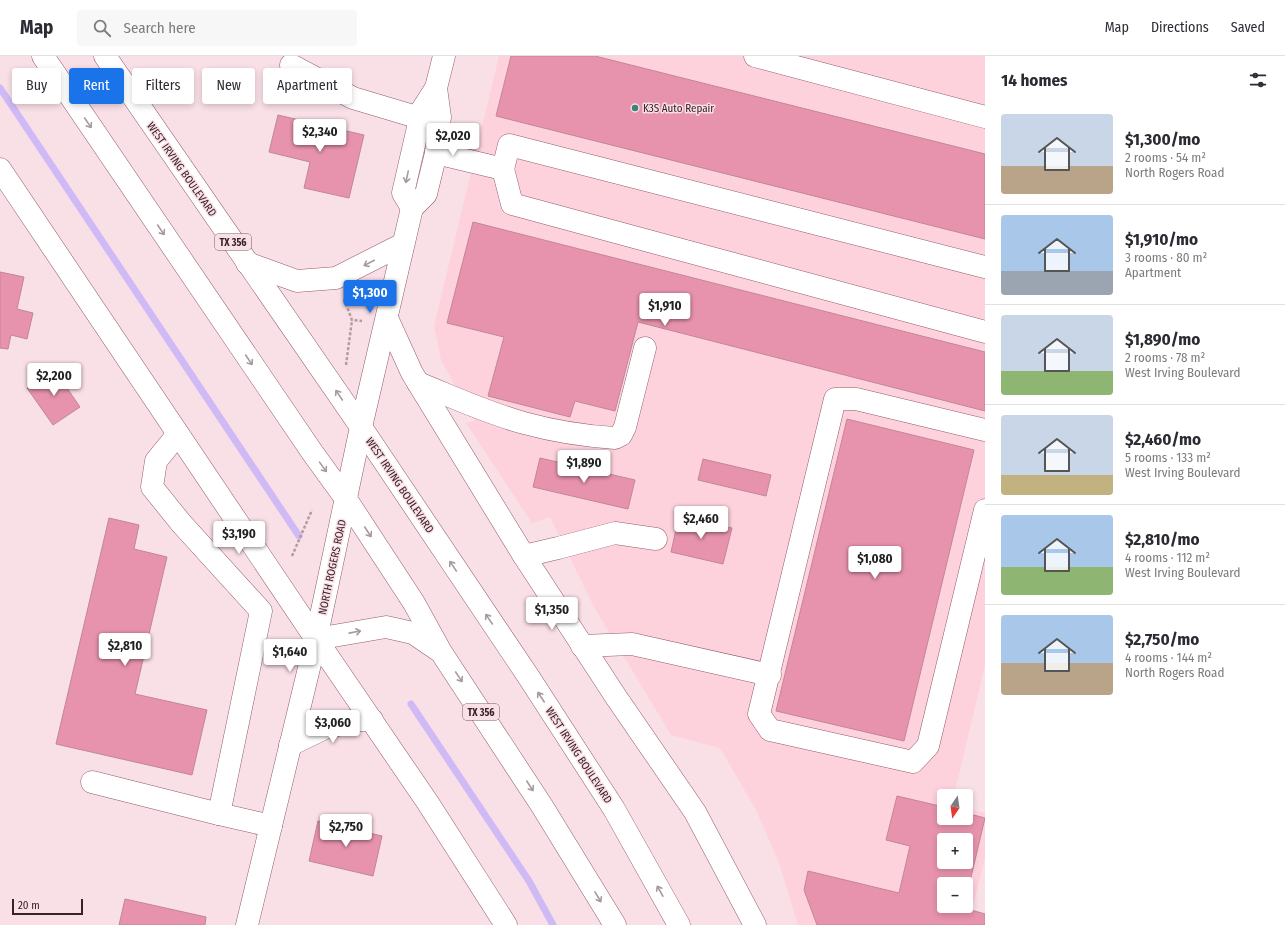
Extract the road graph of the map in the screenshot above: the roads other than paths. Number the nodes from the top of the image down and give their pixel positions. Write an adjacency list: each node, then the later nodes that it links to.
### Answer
1 (43, 56): 23 (street, TX 356, one-way to 23)
2 (105, 56): 14 (street, WEST IRVING BOULEVARD / TX 356)
3 (444, 56): 6 (street)
4 (755, 56): 7 (street)
5 (291, 65): 8 (street)
6 (436, 88): 8 (street); 9 (street)
7 (985, 117)
8 (420, 118): 12 (street, one-way to 12)
9 (436, 153): 11 (street); 12 (street)
10 (0, 168): 22 (street)
11 (503, 170): 15 (street); 17 (street)
12 (412, 208): 13 (street, NORTH ROGERS ROAD)
13 (403, 244): 14 (street, one-way to 14); 16 (street, NORTH ROGERS ROAD)
14 (247, 263): 20 (street, WEST IRVING BOULEVARD / TX 356, one-way to 14)
15 (985, 267)
16 (387, 318): 19 (street); 20 (street, NORTH ROGERS ROAD)
17 (985, 332)
18 (644, 348): 19 (street)
19 (418, 383): 26 (street)
20 (361, 427): 23 (street, NORTH ROGERS ROAD); 41 (street, WEST IRVING BOULEVARD / TX 356, one-way to 20)
21 (985, 430): 32 (street)
22 (178, 434): 27 (street); 28 (street)
23 (346, 499): 29 (street, NORTH ROGERS ROAD); 31 (street, TX 356, one-way to 31)
24 (985, 510): 32 (street)
25 (656, 539): 26 (street)
26 (524, 556): 30 (street)
27 (285, 592): 28 (street); 29 (street)
28 (261, 611): 36 (street)
29 (316, 639): 31 (street, one-way to 31); 33 (street); 34 (street, NORTH ROGERS ROAD)
30 (582, 646): 32 (street); 42 (street)
31 (442, 652): 40 (street, TX 356, one-way to 40)
32 (770, 675)
33 (372, 720): 34 (street); 39 (street)
34 (290, 745): 37 (street, NORTH ROGERS ROAD)
35 (92, 782): 36 (street)
36 (218, 814): 37 (street)
37 (271, 826): 38 (street, NORTH ROGERS ROAD)
38 (247, 925)
39 (506, 925)
40 (615, 925)
41 (679, 925)
42 (755, 925)

